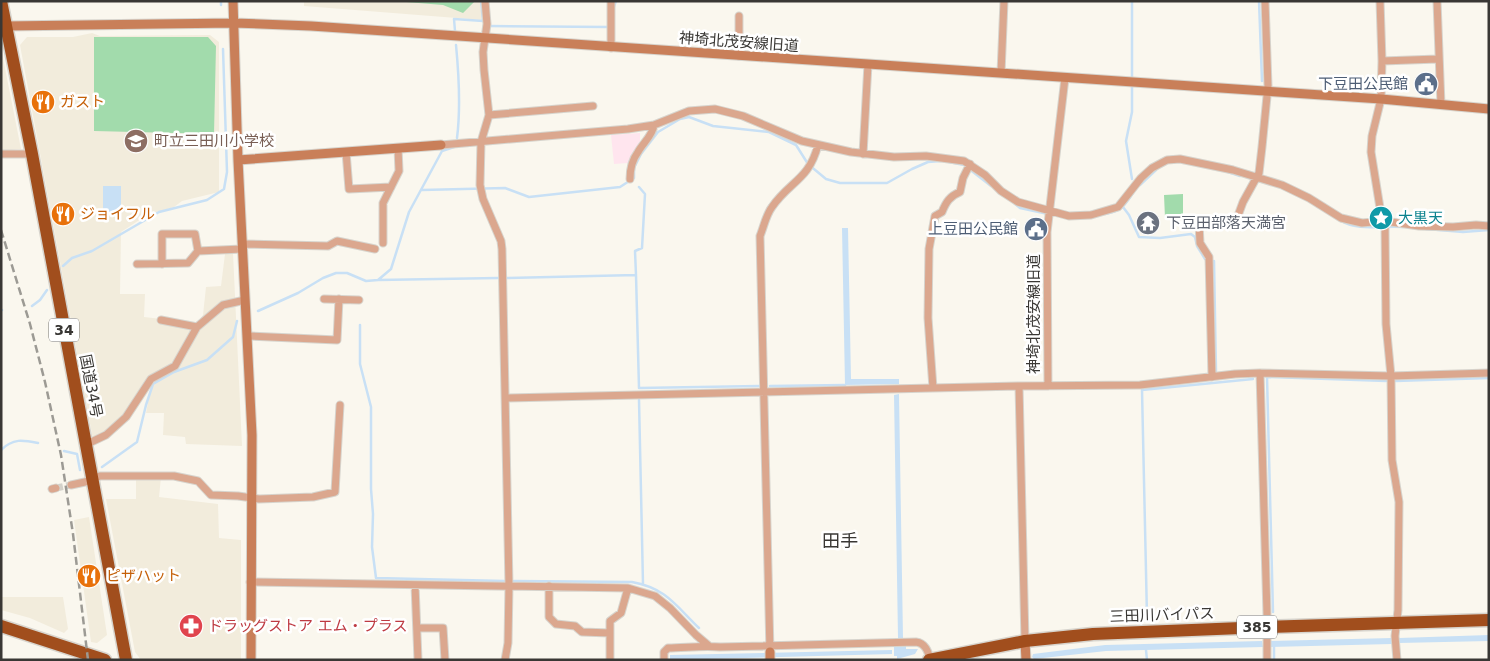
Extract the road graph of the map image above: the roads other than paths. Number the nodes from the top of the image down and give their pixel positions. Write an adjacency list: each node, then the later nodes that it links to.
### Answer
1 (1, 1): 11 (highway, 国道34号 / 34)
2 (233, 1): 10 (street)
3 (485, 1): 12 (street)
4 (611, 1): 13 (street)
5 (1004, 1): 18 (street)
6 (1265, 1): 20 (street)
7 (1380, 1): 16 (street)
8 (1438, 1): 15 (street)
9 (739, 16): 14 (street)
10 (234, 24): 11 (street, 神埼北茂安線旧道); 12 (street, 神埼北茂安線旧道); 35 (street)
11 (4, 26): 33 (highway, 国道34号 / 34)
12 (486, 39): 13 (street, 神埼北茂安線旧道); 25 (street)
13 (611, 48): 14 (street, 神埼北茂安線旧道)
14 (740, 56): 17 (street, 神埼北茂安線旧道)
15 (1438, 59): 16 (street); 22 (street)
16 (1382, 61): 21 (street)
17 (868, 64): 18 (street, 神埼北茂安線旧道); 34 (street)
18 (1001, 73): 19 (street, 神埼北茂安線旧道)
19 (1065, 78): 20 (street, 神埼北茂安線旧道); 40 (street, 神埼北茂安線旧道)
20 (1267, 92): 21 (street, 神埼北茂安線旧道); 38 (street)
21 (1381, 100): 22 (street, 神埼北茂安線旧道); 41 (street)
22 (1441, 105): 24 (street, 神埼北茂安線旧道)
23 (593, 106): 25 (street)
24 (1489, 109)
25 (489, 115): 27 (street)
26 (654, 125): 27 (street); 29 (street); 37 (street)
27 (481, 142): 28 (street); 64 (street)
28 (441, 144): 30 (street)
29 (818, 145): 34 (street); 63 (street)
30 (398, 148): 31 (street); 39 (street)
31 (346, 152): 35 (street); 39 (street)
32 (1, 154): 33 (street)
33 (32, 154): 66 (highway, 国道34号 / 34)
34 (863, 154): 36 (street)
35 (238, 160): 44 (street)
36 (968, 166): 40 (street); 62 (street)
37 (630, 179)
38 (1255, 180): 40 (street); 41 (street); 59 (street)
39 (391, 187): 43 (street)
40 (1049, 214): 61 (street, 神埼北茂安線旧道)
41 (1385, 224): 42 (street); 58 (street)
42 (1489, 226)
43 (383, 243)
44 (242, 246): 45 (street); 46 (street); 51 (street)
45 (375, 248)
46 (198, 251): 48 (street); 48 (street)
47 (137, 264): 48 (street)
48 (162, 264)
49 (324, 299): 50 (street)
50 (339, 299): 52 (street); 55 (street)
51 (246, 300): 54 (street); 55 (street)
52 (359, 300)
53 (162, 320): 54 (street)
54 (197, 327): 66 (street)
55 (248, 336): 69 (street)
56 (1260, 373): 58 (street); 59 (street); 78 (street)
57 (1489, 374): 58 (street)
58 (1392, 376): 76 (street)
59 (1212, 377): 61 (street)
60 (1019, 386): 61 (street, 神埼北茂安線旧道); 62 (street); 81 (street, 神埼北茂安線旧道)
61 (1048, 386)
62 (932, 388): 63 (street)
63 (764, 392): 64 (street); 83 (street)
64 (505, 398): 72 (street)
65 (340, 405): 69 (street)
66 (85, 445): 67 (highway, 国道34号 / 34)
67 (92, 479): 68 (street); 69 (street); 85 (highway, 国道34号 / 34)
68 (70, 485)
69 (252, 499): 70 (street)
70 (250, 582): 71 (street); 86 (street)
71 (415, 585): 72 (street); 79 (street)
72 (509, 586): 73 (street); 89 (street)
73 (549, 586): 74 (street); 80 (street)
74 (628, 588): 80 (street); 82 (street)
75 (1489, 620): 76 (highway, 三田川バイパス / 385)
76 (1397, 623): 78 (highway, 三田川バイパス / 385); 95 (street)
77 (1, 626): 84 (highway)
78 (1266, 626): 81 (highway, 三田川バイパス / 385); 94 (street)
79 (416, 628): 87 (street); 88 (street)
80 (610, 633): 90 (street)
81 (1025, 641): 92 (highway, 三田川バイパス / 385); 93 (street)
82 (709, 646): 83 (street); 91 (street)
83 (770, 654): 92 (street)
84 (105, 660)
85 (126, 660)
86 (251, 660)
87 (418, 660)
88 (445, 660)
89 (505, 660)
90 (610, 660)
91 (664, 660)
92 (929, 660)
93 (1026, 660)
94 (1267, 660)
95 (1397, 660)

